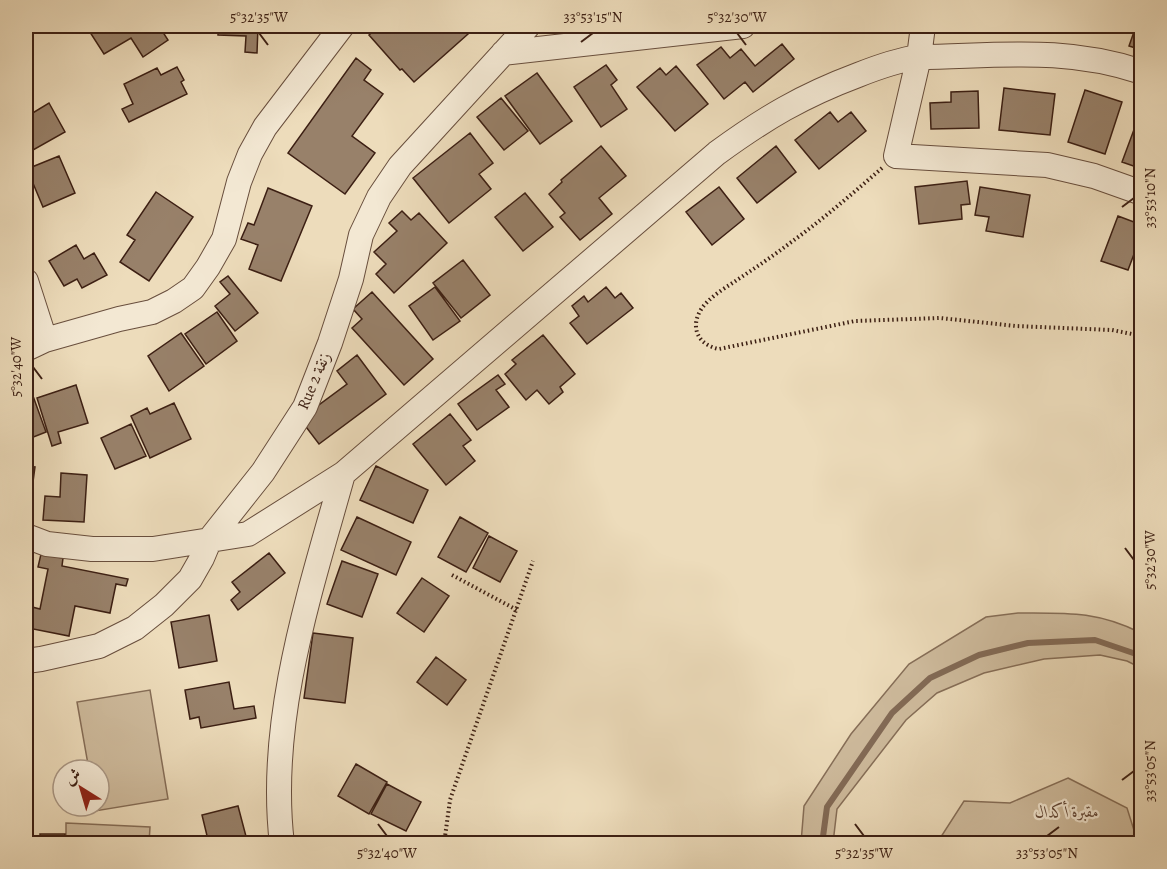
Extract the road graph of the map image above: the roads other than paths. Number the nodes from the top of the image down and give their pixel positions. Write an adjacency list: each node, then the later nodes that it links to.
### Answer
1 (342, 26): 10 (street)
2 (528, 26): 5 (street, Rue 2 زنقة)
3 (743, 26): 5 (street)
4 (923, 26): 6 (street)
5 (503, 53): 13 (street, Rue 2 زنقة)
6 (919, 57): 7 (street); 8 (street); 11 (street)
7 (1142, 72)
8 (1142, 193)
9 (26, 281): 10 (street)
10 (35, 344)
11 (343, 474): 13 (street); 15 (street)
12 (26, 536): 13 (street)
13 (210, 539): 14 (street, Rue 2 زنقة)
14 (26, 661)
15 (282, 843)

